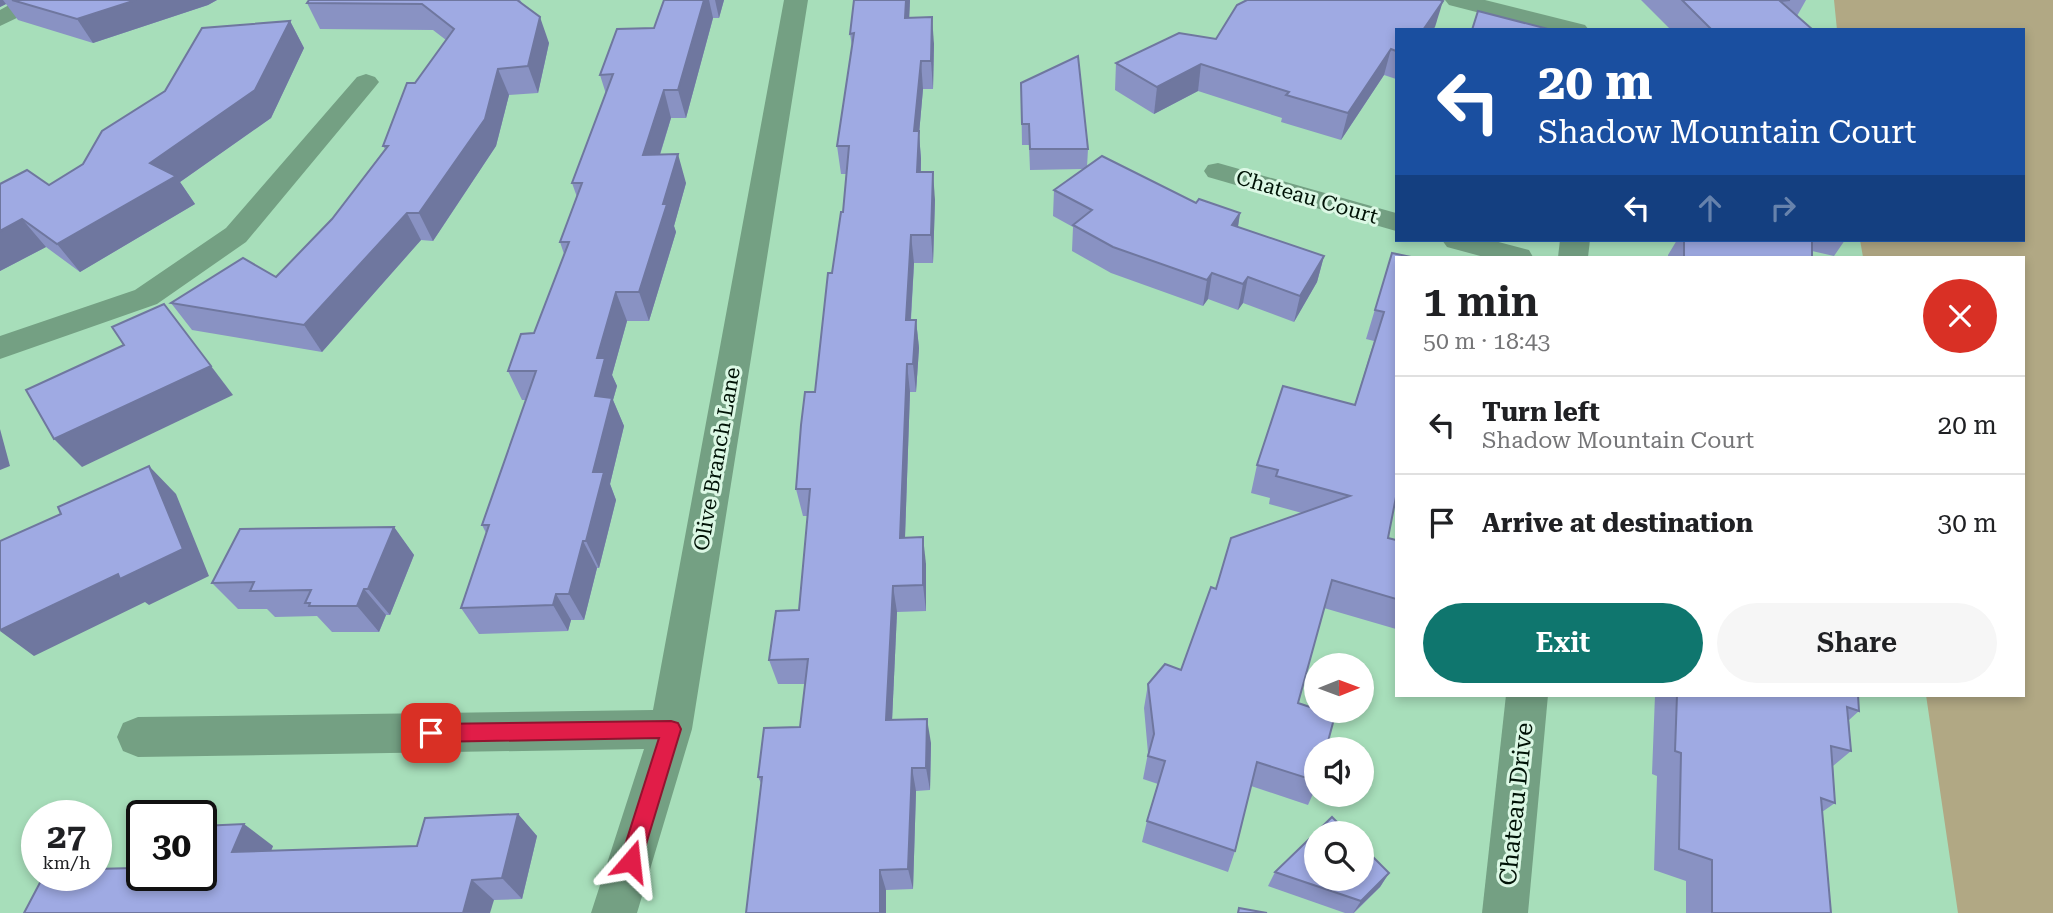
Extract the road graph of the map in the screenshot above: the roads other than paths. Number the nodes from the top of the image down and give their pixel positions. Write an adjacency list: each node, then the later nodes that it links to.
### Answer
1 (36, 0): 4 (street)
2 (796, 0): 13 (street, Olive Branch Lane)
3 (1457, 0): 5 (street)
4 (0, 19)
5 (1569, 28)
6 (366, 82): 11 (street)
7 (1218, 171): 8 (street, Chateau Court)
8 (1395, 222)
9 (1464, 242): 10 (street)
10 (1514, 256)
11 (0, 348)
12 (1527, 697): 16 (street, Chateau Drive)
13 (671, 729): 14 (street); 15 (street, Olive Branch Lane)
14 (138, 737)
15 (614, 913)
16 (1505, 913)

